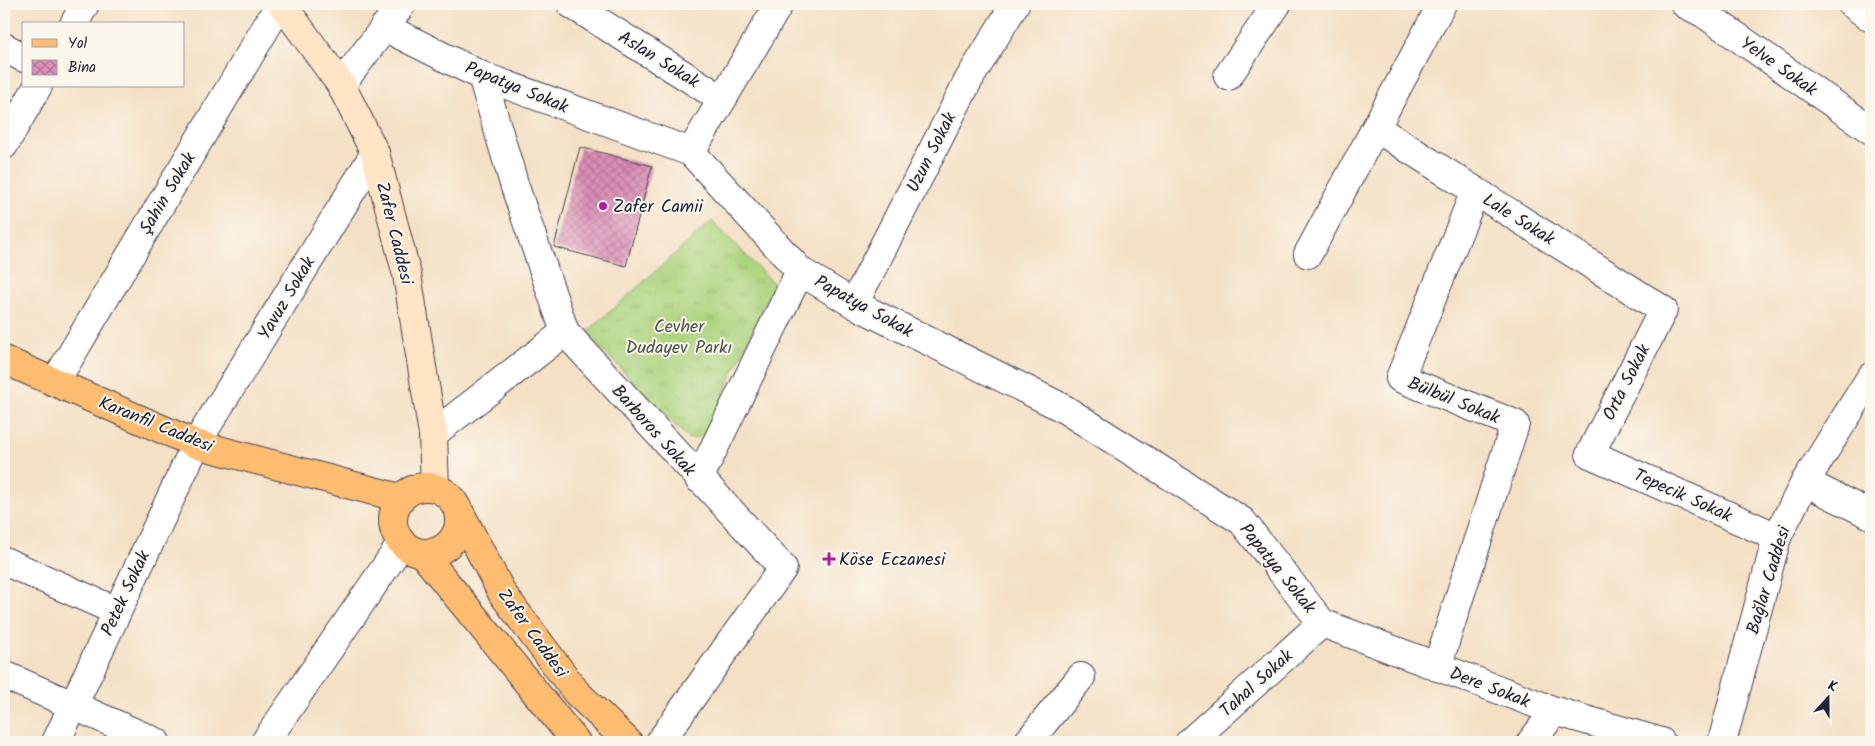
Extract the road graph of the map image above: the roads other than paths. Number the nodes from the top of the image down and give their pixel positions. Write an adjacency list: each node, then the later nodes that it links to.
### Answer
1 (85, 4): 12 (street)
2 (281, 4): 18 (main road, Zafer Caddesi); 34 (street, Şahin Sokak)
3 (402, 4): 13 (street)
4 (571, 4): 20 (street, Aslan Sokak)
5 (779, 4): 20 (street)
6 (1015, 4): 29 (street, Uzun Sokak)
7 (1277, 4): 17 (street)
8 (1442, 4): 21 (street)
9 (1685, 4): 22 (street, Yelve Sokak)
10 (1852, 4): 11 (street)
11 (1871, 18)
12 (75, 22)
13 (384, 27): 16 (street, Papatya Sokak); 18 (street)
14 (4, 47): 15 (street)
15 (22, 57)
16 (482, 76): 24 (street, Papatya Sokak); 31 (street, Barboros Sokak)
17 (1228, 76)
18 (341, 86): 25 (main road, Zafer Caddesi)
19 (37, 88): 23 (street)
20 (722, 99): 24 (street)
21 (1376, 128): 26 (street, Lale Sokak); 27 (street)
22 (1871, 130)
23 (4, 145)
24 (691, 152): 28 (street, Papatya Sokak)
25 (375, 153): 35 (main road, Zafer Caddesi); 36 (street, Yavuz Sokak)
26 (1475, 191): 30 (street, Lale Sokak); 49 (street, Bülbül Sokak)
27 (1308, 254)
28 (800, 271): 29 (street, Papatya Sokak); 38 (street)
29 (854, 304): 48 (street, Papatya Sokak)
30 (1663, 310): 37 (street, Orta Sokak)
31 (565, 332): 35 (street); 38 (street, Barboros Sokak)
32 (4, 360): 34 (main road, Karanfil Caddesi)
33 (1871, 377): 39 (street, Bağlar Caddesi)
34 (55, 382): 36 (main road, Karanfil Caddesi)
35 (432, 434): 40 (main road, Zafer Caddesi)
36 (196, 444): 41 (main road, Karanfil Caddesi); 47 (street, Petek Sokak)
37 (1590, 454): 44 (street, Tepecik Sokak)
38 (699, 479): 59 (street, Barboros Sokak)
39 (1805, 482): 43 (street); 44 (street, Bağlar Caddesi)
40 (435, 488): 41 (main road); 42 (main road, Zafer Caddesi)
41 (400, 498): 45 (main road, Zafer Caddesi)
42 (458, 509): 45 (main road); 58 (main road, Zafer Caddesi)
43 (1871, 515)
44 (1777, 537): 64 (street, Bağlar Caddesi)
45 (412, 548): 56 (street); 57 (main road, Zafer Caddesi)
46 (4, 561): 47 (street)
47 (116, 611): 52 (street, Petek Sokak)
48 (1322, 623): 49 (street, Dere Sokak); 61 (street, Tahal Sokak)
49 (1437, 667): 53 (street, Dere Sokak)
50 (4, 675): 52 (street)
51 (1081, 677): 60 (street)
52 (72, 706): 54 (street, Petek Sokak); 55 (street)
53 (1555, 711): 62 (street); 63 (street, Dere Sokak)
54 (56, 742)
55 (156, 742)
56 (265, 742)
57 (576, 742)
58 (628, 742)
59 (660, 742)
60 (1028, 742)
61 (1190, 742)
62 (1531, 742)
63 (1661, 742)
64 (1722, 742)

